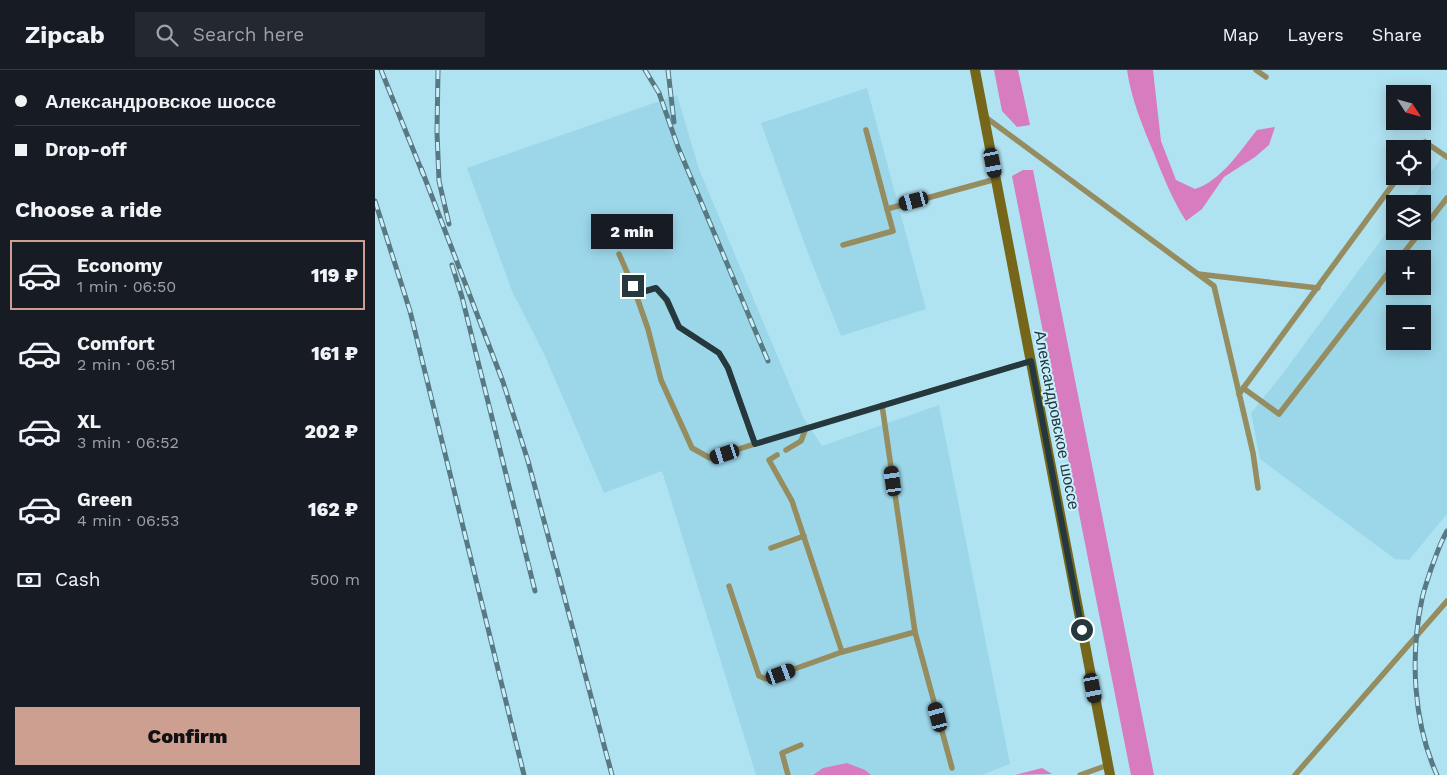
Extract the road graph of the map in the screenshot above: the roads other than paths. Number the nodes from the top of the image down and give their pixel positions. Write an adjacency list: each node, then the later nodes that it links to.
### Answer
1 (975, 70): 4 (main road, Александровское шоссе)
2 (1256, 70): 3 (lane)
3 (1266, 77)
4 (984, 116): 8 (main road, Александровское шоссе); 17 (lane)
5 (866, 130): 11 (lane)
6 (1431, 146): 7 (lane)
7 (1447, 156)
8 (996, 179): 11 (lane); 21 (main road, Александровское шоссе)
9 (1392, 185): 19 (lane)
10 (1447, 198): 12 (lane)
11 (887, 209): 14 (lane)
12 (1431, 218)
13 (1414, 240): 15 (lane)
14 (843, 245)
15 (1406, 250)
16 (619, 254): 20 (lane)
17 (1197, 274): 19 (lane); 23 (lane)
18 (1386, 276): 22 (lane)
19 (1318, 288): 22 (lane)
20 (635, 294): 26 (lane); 26 (lane)
21 (1031, 361): 24 (lane); 38 (main road, Александровское шоссе)
22 (1243, 388): 23 (lane)
23 (1239, 394): 29 (lane)
24 (882, 405): 25 (lane); 34 (lane)
25 (806, 428): 26 (lane); 27 (lane)
26 (755, 444)
27 (786, 450)
28 (777, 455): 30 (lane)
29 (1258, 488)
30 (804, 536): 31 (lane); 35 (lane)
31 (771, 548)
32 (729, 586): 35 (lane)
33 (1447, 601): 41 (lane)
34 (915, 632): 35 (lane); 37 (lane)
35 (842, 652)
36 (801, 745): 39 (lane)
37 (951, 768)
38 (1109, 770): 40 (lane)
39 (788, 775)
40 (1080, 775)
41 (1295, 775)

